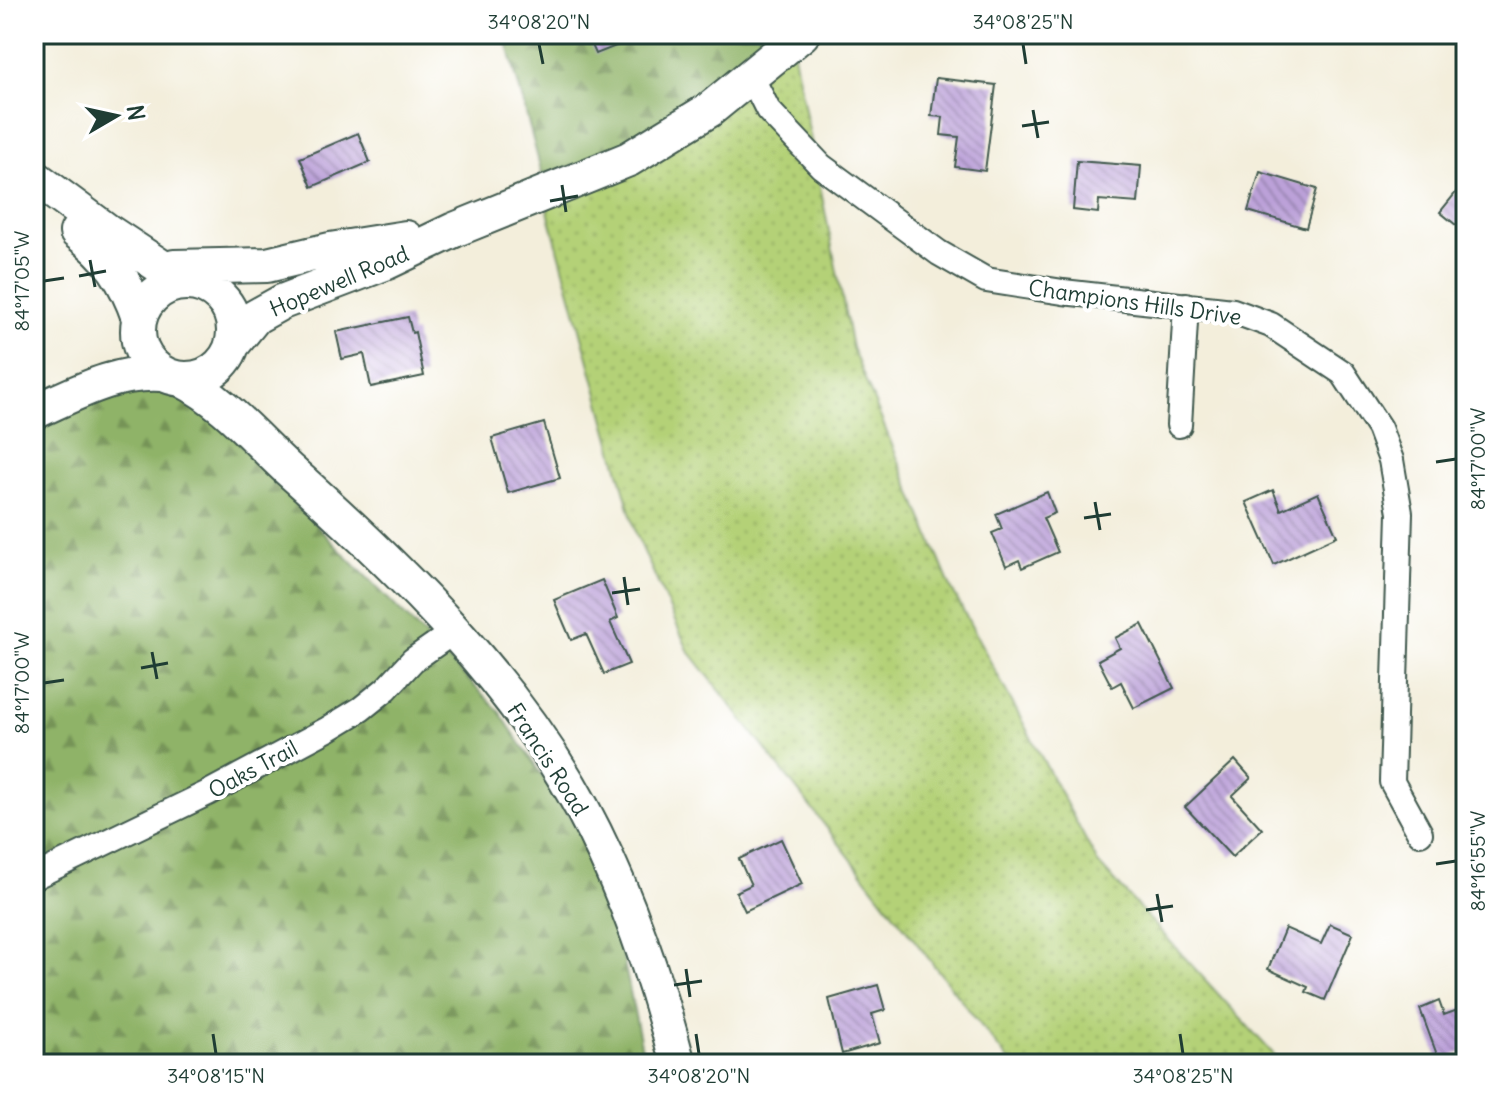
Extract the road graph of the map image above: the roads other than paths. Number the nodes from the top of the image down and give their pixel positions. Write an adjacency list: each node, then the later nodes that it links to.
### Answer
1 (802, 34): 2 (street, Hopewell Road)
2 (751, 76): 5 (street, Hopewell Road); 8 (street, Champions Hills Drive)
3 (34, 177): 7 (street)
4 (34, 202): 9 (street)
5 (454, 230): 6 (street, Hopewell Road); 10 (street, Hopewell Road)
6 (415, 237): 7 (street); 7 (street, Hopewell Road)
7 (186, 280): 9 (street); 10 (street)
8 (1186, 305): 14 (street); 17 (street, Champions Hills Drive)
9 (138, 324): 11 (street); 12 (street)
10 (229, 351): 11 (street); 15 (street, Francis Road)
11 (173, 377): 13 (street); 15 (street, Francis Road)
12 (34, 398)
13 (34, 412)
14 (1179, 425)
15 (333, 507): 16 (street, Francis Road)
16 (453, 632): 18 (street, Oaks Trail); 19 (street, Francis Road)
17 (1420, 833)
18 (34, 877)
19 (678, 1064)

